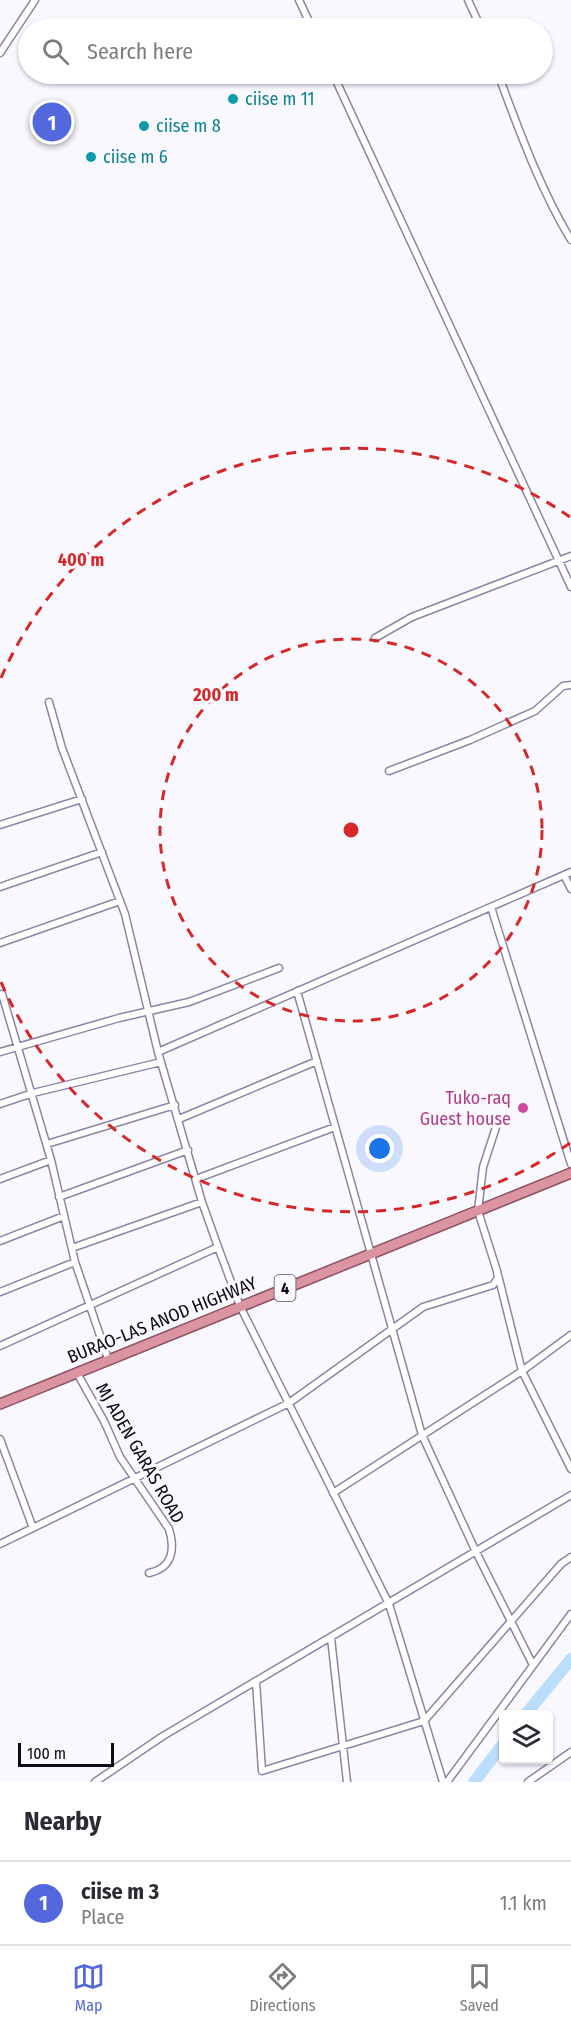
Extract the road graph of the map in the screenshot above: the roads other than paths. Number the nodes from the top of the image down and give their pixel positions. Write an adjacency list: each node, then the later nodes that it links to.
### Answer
1 (35, 0): 4 (street)
2 (299, 0): 5 (street)
3 (468, 0): 6 (street)
4 (23, 18)
5 (307, 18)
6 (476, 18)
7 (18, 25): 8 (street)
8 (0, 52)
9 (338, 84): 13 (street)
10 (502, 84): 11 (street)
11 (571, 240)
12 (571, 556): 13 (street)
13 (559, 561): 14 (street); 15 (street)
14 (571, 587)
15 (375, 638)
16 (571, 684): 18 (street)
17 (49, 702): 19 (street)
18 (389, 771)
19 (82, 799): 20 (street); 21 (street)
20 (0, 825)
21 (102, 852): 23 (street); 25 (street)
22 (568, 873): 24 (street); 26 (street)
23 (0, 887)
24 (571, 889)
25 (120, 901): 27 (street); 31 (street)
26 (491, 907): 29 (street); 46 (street)
27 (0, 944)
28 (279, 968): 31 (street)
29 (297, 991): 34 (street); 35 (street)
30 (1, 992): 32 (street)
31 (148, 1011): 32 (street); 34 (street)
32 (18, 1047): 33 (street); 37 (street)
33 (0, 1052)
34 (158, 1052): 36 (street)
35 (317, 1061): 40 (street); 42 (street)
36 (161, 1062): 37 (street); 39 (street)
37 (33, 1093): 38 (street); 43 (street)
38 (0, 1104)
39 (174, 1105): 40 (street); 43 (street)
40 (179, 1119): 44 (street)
41 (498, 1121): 52 (street)
42 (335, 1127): 49 (street); 57 (street)
43 (47, 1144): 45 (street)
44 (188, 1150): 49 (street); 50 (street)
45 (51, 1160): 48 (street); 50 (street)
46 (571, 1164)
47 (571, 1173): 52 (highway, BURAO-LAS ANOD HIGHWAY / 4)
48 (0, 1179)
49 (196, 1179): 51 (street)
50 (59, 1197): 53 (street)
51 (202, 1202): 55 (street); 56 (street)
52 (478, 1211): 57 (highway, BURAO-LAS ANOD HIGHWAY / 4); 59 (street)
53 (64, 1216): 54 (street); 56 (street)
54 (0, 1241)
55 (218, 1247): 61 (street); 62 (street)
56 (72, 1248): 58 (street)
57 (371, 1254): 62 (highway, BURAO-LAS ANOD HIGHWAY / 4); 63 (street)
58 (75, 1262): 60 (street); 61 (street)
59 (497, 1271): 63 (street); 67 (street)
60 (0, 1292)
61 (91, 1306): 65 (street); 66 (street)
62 (240, 1306): 66 (highway, BURAO-LAS ANOD HIGHWAY / 4); 69 (street)
63 (392, 1329): 69 (street); 71 (street)
64 (571, 1335): 67 (street)
65 (0, 1346)
66 (108, 1359): 68 (highway, BURAO-LAS ANOD HIGHWAY / 4)
67 (522, 1371): 71 (street); 73 (street)
68 (77, 1373): 70 (highway, BURAO-LAS ANOD HIGHWAY / 4); 74 (street, MJ ADEN GARAS ROAD)
69 (289, 1403): 74 (street); 75 (street)
70 (0, 1404)
71 (422, 1435): 75 (street); 79 (street)
72 (0, 1439): 77 (street)
73 (571, 1469)
74 (134, 1479): 77 (street); 81 (street, MJ ADEN GARAS ROAD)
75 (333, 1493): 82 (street)
76 (571, 1495): 79 (street)
77 (33, 1528): 78 (street)
78 (0, 1545)
79 (476, 1551): 82 (street); 84 (street)
80 (571, 1557): 84 (street)
81 (149, 1573)
82 (388, 1604): 85 (street); 88 (street)
83 (571, 1614): 86 (street)
84 (511, 1621): 86 (street); 88 (street)
85 (331, 1638): 87 (street); 89 (street)
86 (533, 1665): 94 (street)
87 (256, 1682): 89 (street); 91 (street)
88 (424, 1721): 89 (street); 93 (street)
89 (343, 1746): 92 (street)
90 (571, 1752): 95 (street)
91 (95, 1782)
92 (347, 1782)
93 (443, 1782)
94 (447, 1782)
95 (528, 1782)

